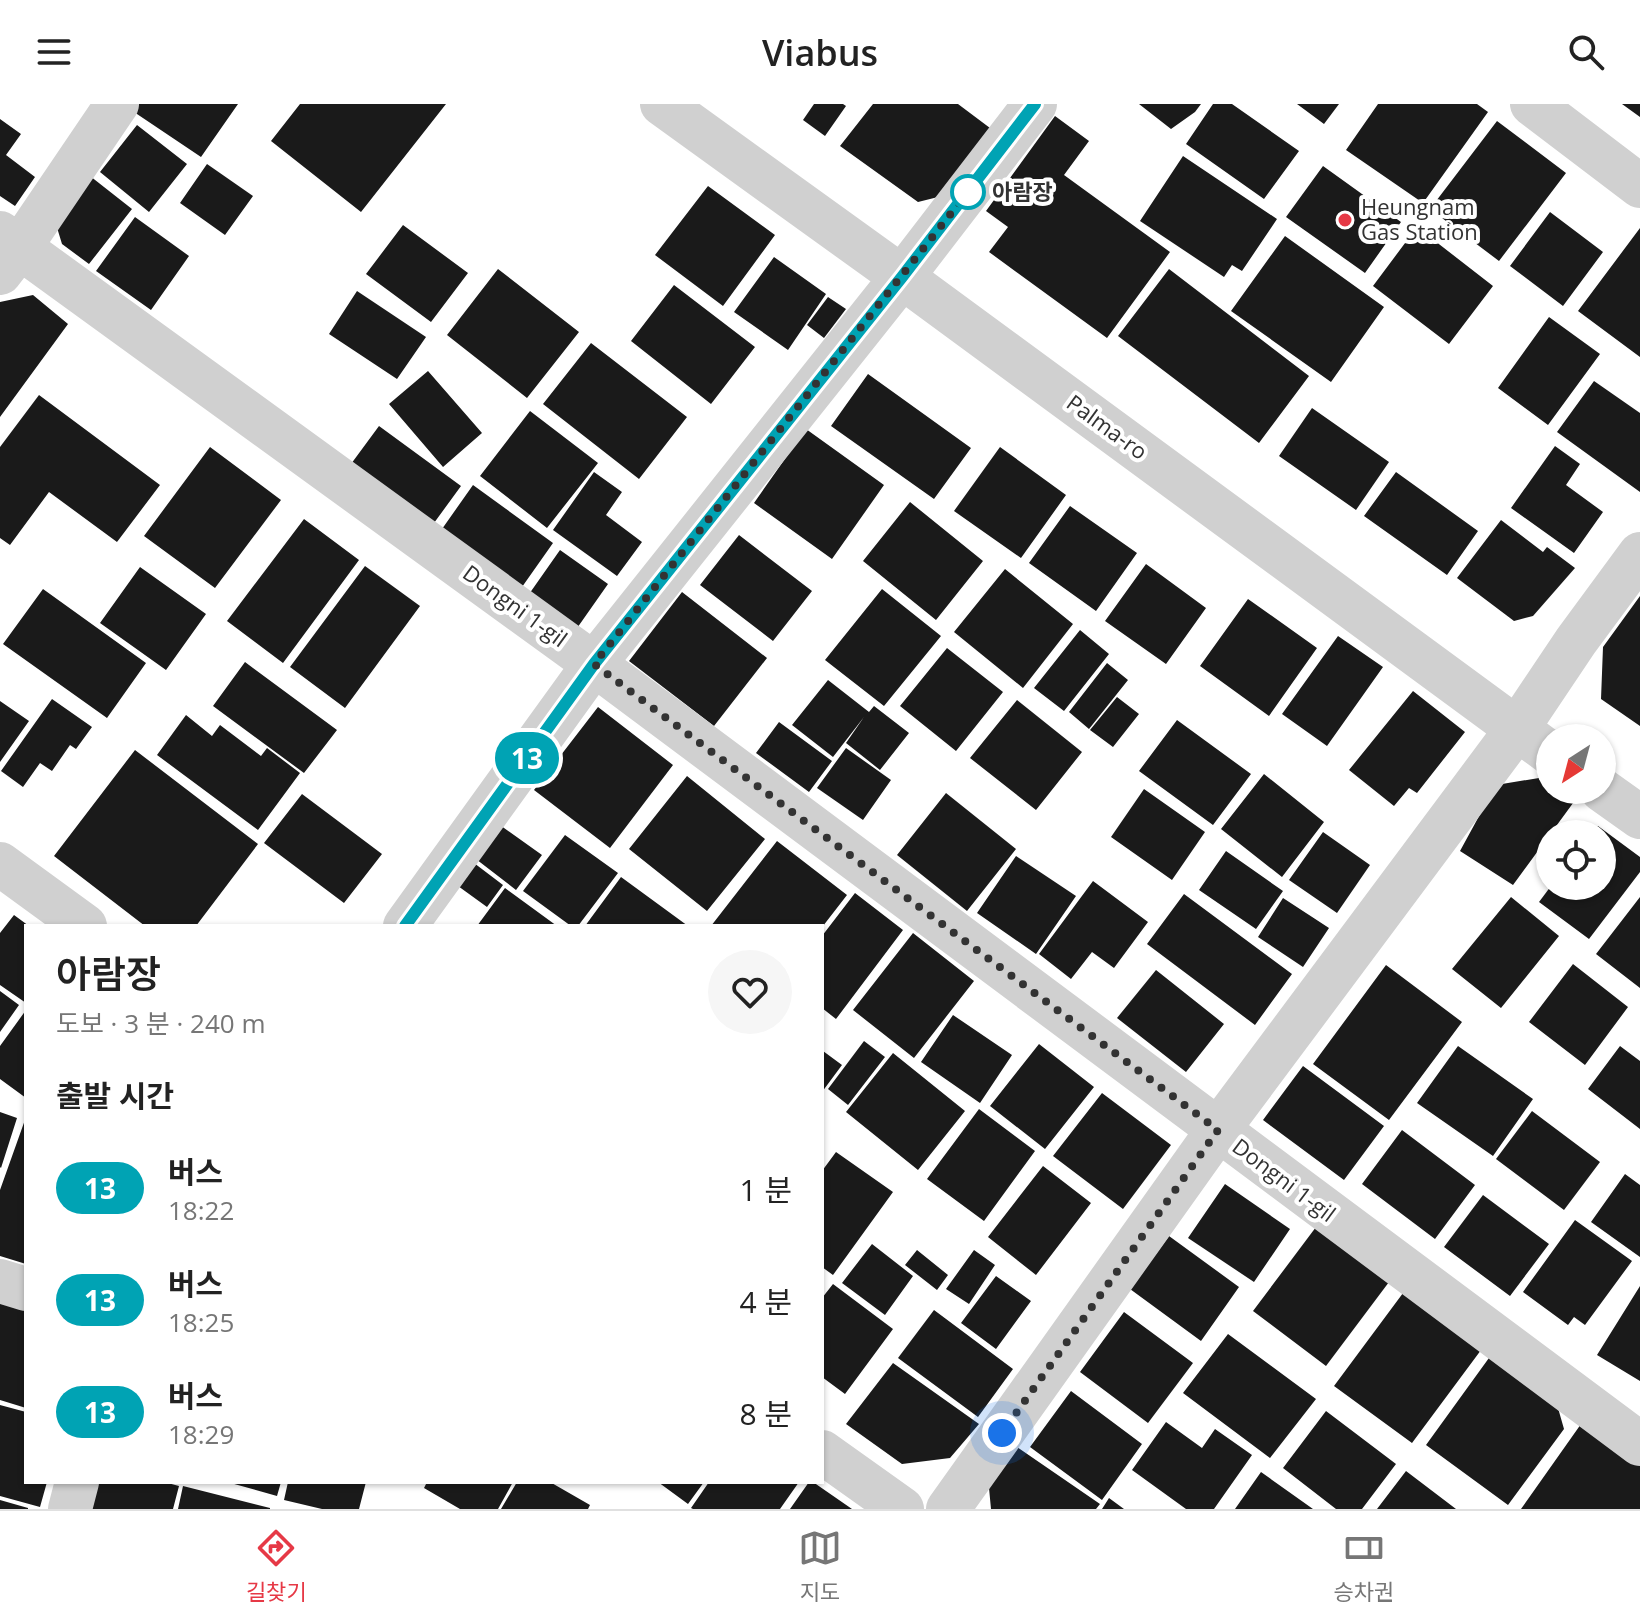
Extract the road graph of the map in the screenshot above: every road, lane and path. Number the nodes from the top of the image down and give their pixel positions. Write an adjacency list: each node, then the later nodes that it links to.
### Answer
1 (117, 104): 6 (street)
2 (662, 104): 7 (street, Palma-ro)
3 (1035, 104): 7 (street)
4 (1532, 104): 5 (street)
5 (1640, 186)
6 (7, 251): 9 (street, Dongni 1-gil)
7 (902, 277): 9 (street); 10 (street, Palma-ro)
8 (1640, 554): 10 (street)
9 (594, 664): 15 (street); 16 (street, Dongni 1-gil)
10 (1533, 741): 16 (street)
11 (1616, 800): 12 (street)
12 (1640, 817)
13 (0, 864): 14 (street)
14 (82, 924)
15 (406, 924)
16 (1218, 1130): 19 (street, Dongni 1-gil); 24 (street)
17 (0, 1281): 18 (street)
18 (24, 1288)
19 (1640, 1444)
20 (824, 1453): 23 (street)
21 (76, 1484): 22 (street)
22 (70, 1509)
23 (902, 1509)
24 (948, 1509)

